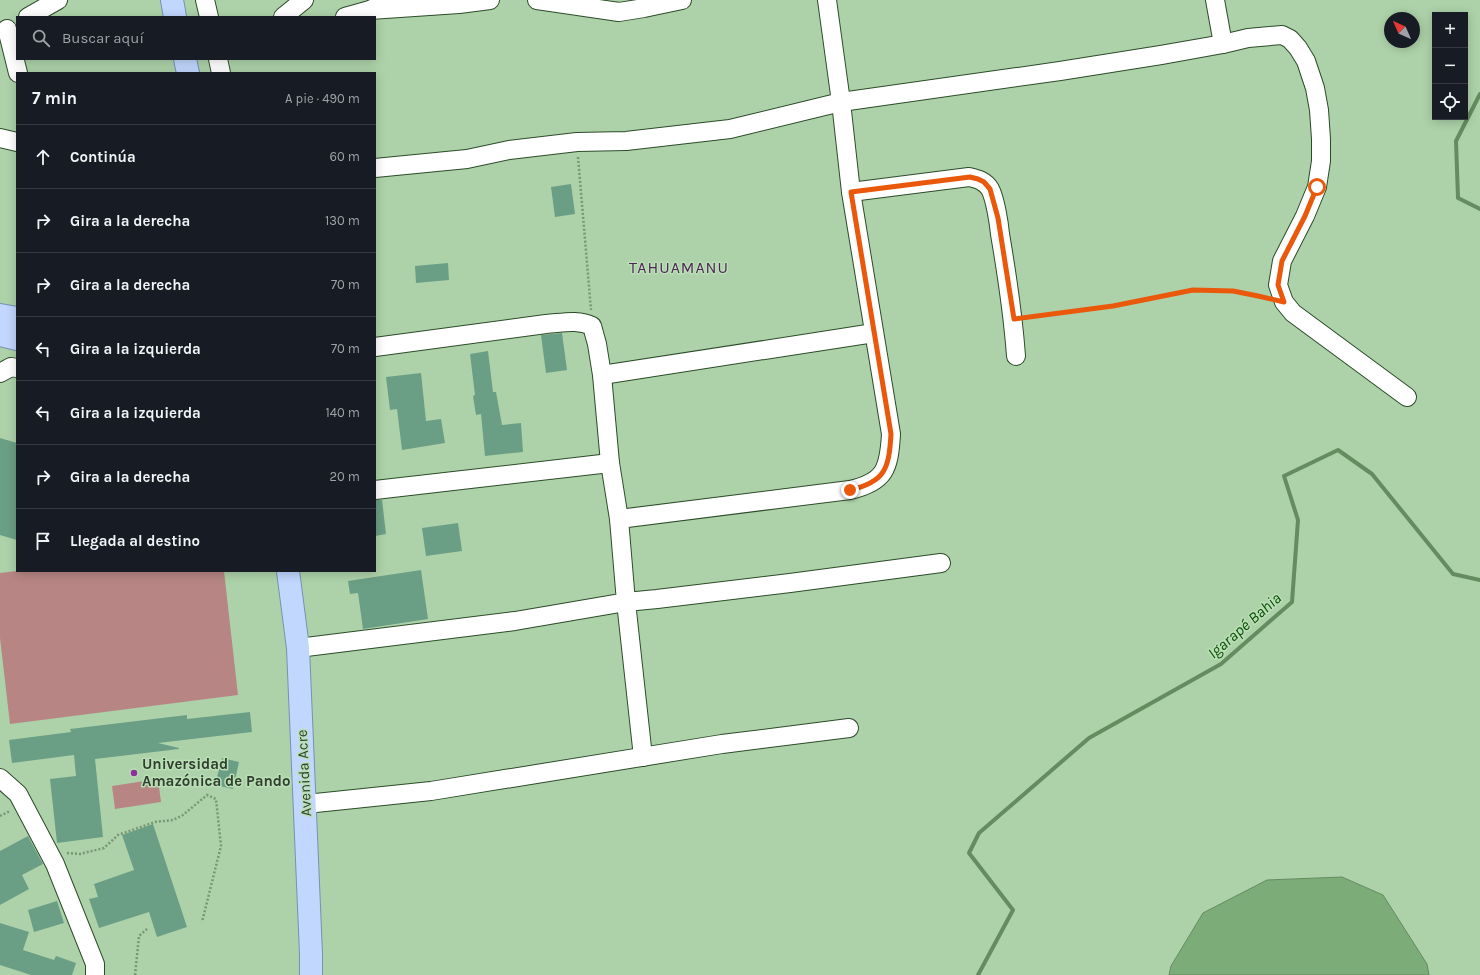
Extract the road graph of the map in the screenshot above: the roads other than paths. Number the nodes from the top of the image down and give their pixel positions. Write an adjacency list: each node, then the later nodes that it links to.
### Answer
1 (58, 0): 12 (street)
2 (172, 0): 13 (main road)
3 (205, 0): 14 (street)
4 (304, 0): 15 (street)
5 (392, 0): 11 (street)
6 (490, 0): 11 (street)
7 (537, 0): 8 (street)
8 (682, 0)
9 (826, 0): 22 (street)
10 (1215, 0): 18 (street)
11 (370, 10): 16 (street)
12 (30, 16)
13 (175, 16)
14 (209, 16)
15 (284, 16)
16 (349, 16)
17 (8, 27): 20 (street)
18 (1223, 44): 22 (street); 37 (street)
19 (218, 60): 21 (street)
20 (18, 72)
21 (221, 72)
22 (841, 102): 25 (street); 26 (street)
23 (0, 138): 24 (street)
24 (16, 142)
25 (376, 168)
26 (851, 192): 29 (street); 33 (street)
27 (0, 315): 28 (main road)
28 (16, 318)
29 (874, 333): 36 (street); 40 (street)
30 (0, 335): 31 (main road)
31 (16, 339)
32 (376, 347): 36 (street)
33 (1016, 356)
34 (16, 368): 35 (street)
35 (0, 373)
36 (602, 375): 38 (street)
37 (1407, 397)
38 (610, 462): 39 (street); 40 (street)
39 (376, 490)
40 (619, 519): 43 (street)
41 (941, 563): 43 (street)
42 (288, 572): 44 (main road, Avenida Acre)
43 (626, 602): 44 (street); 46 (street)
44 (298, 648): 48 (main road, Avenida Acre)
45 (849, 728): 46 (street)
46 (642, 757): 48 (street)
47 (0, 778): 49 (street)
48 (306, 804): 50 (main road, Avenida Acre)
49 (95, 975)
50 (311, 975)

